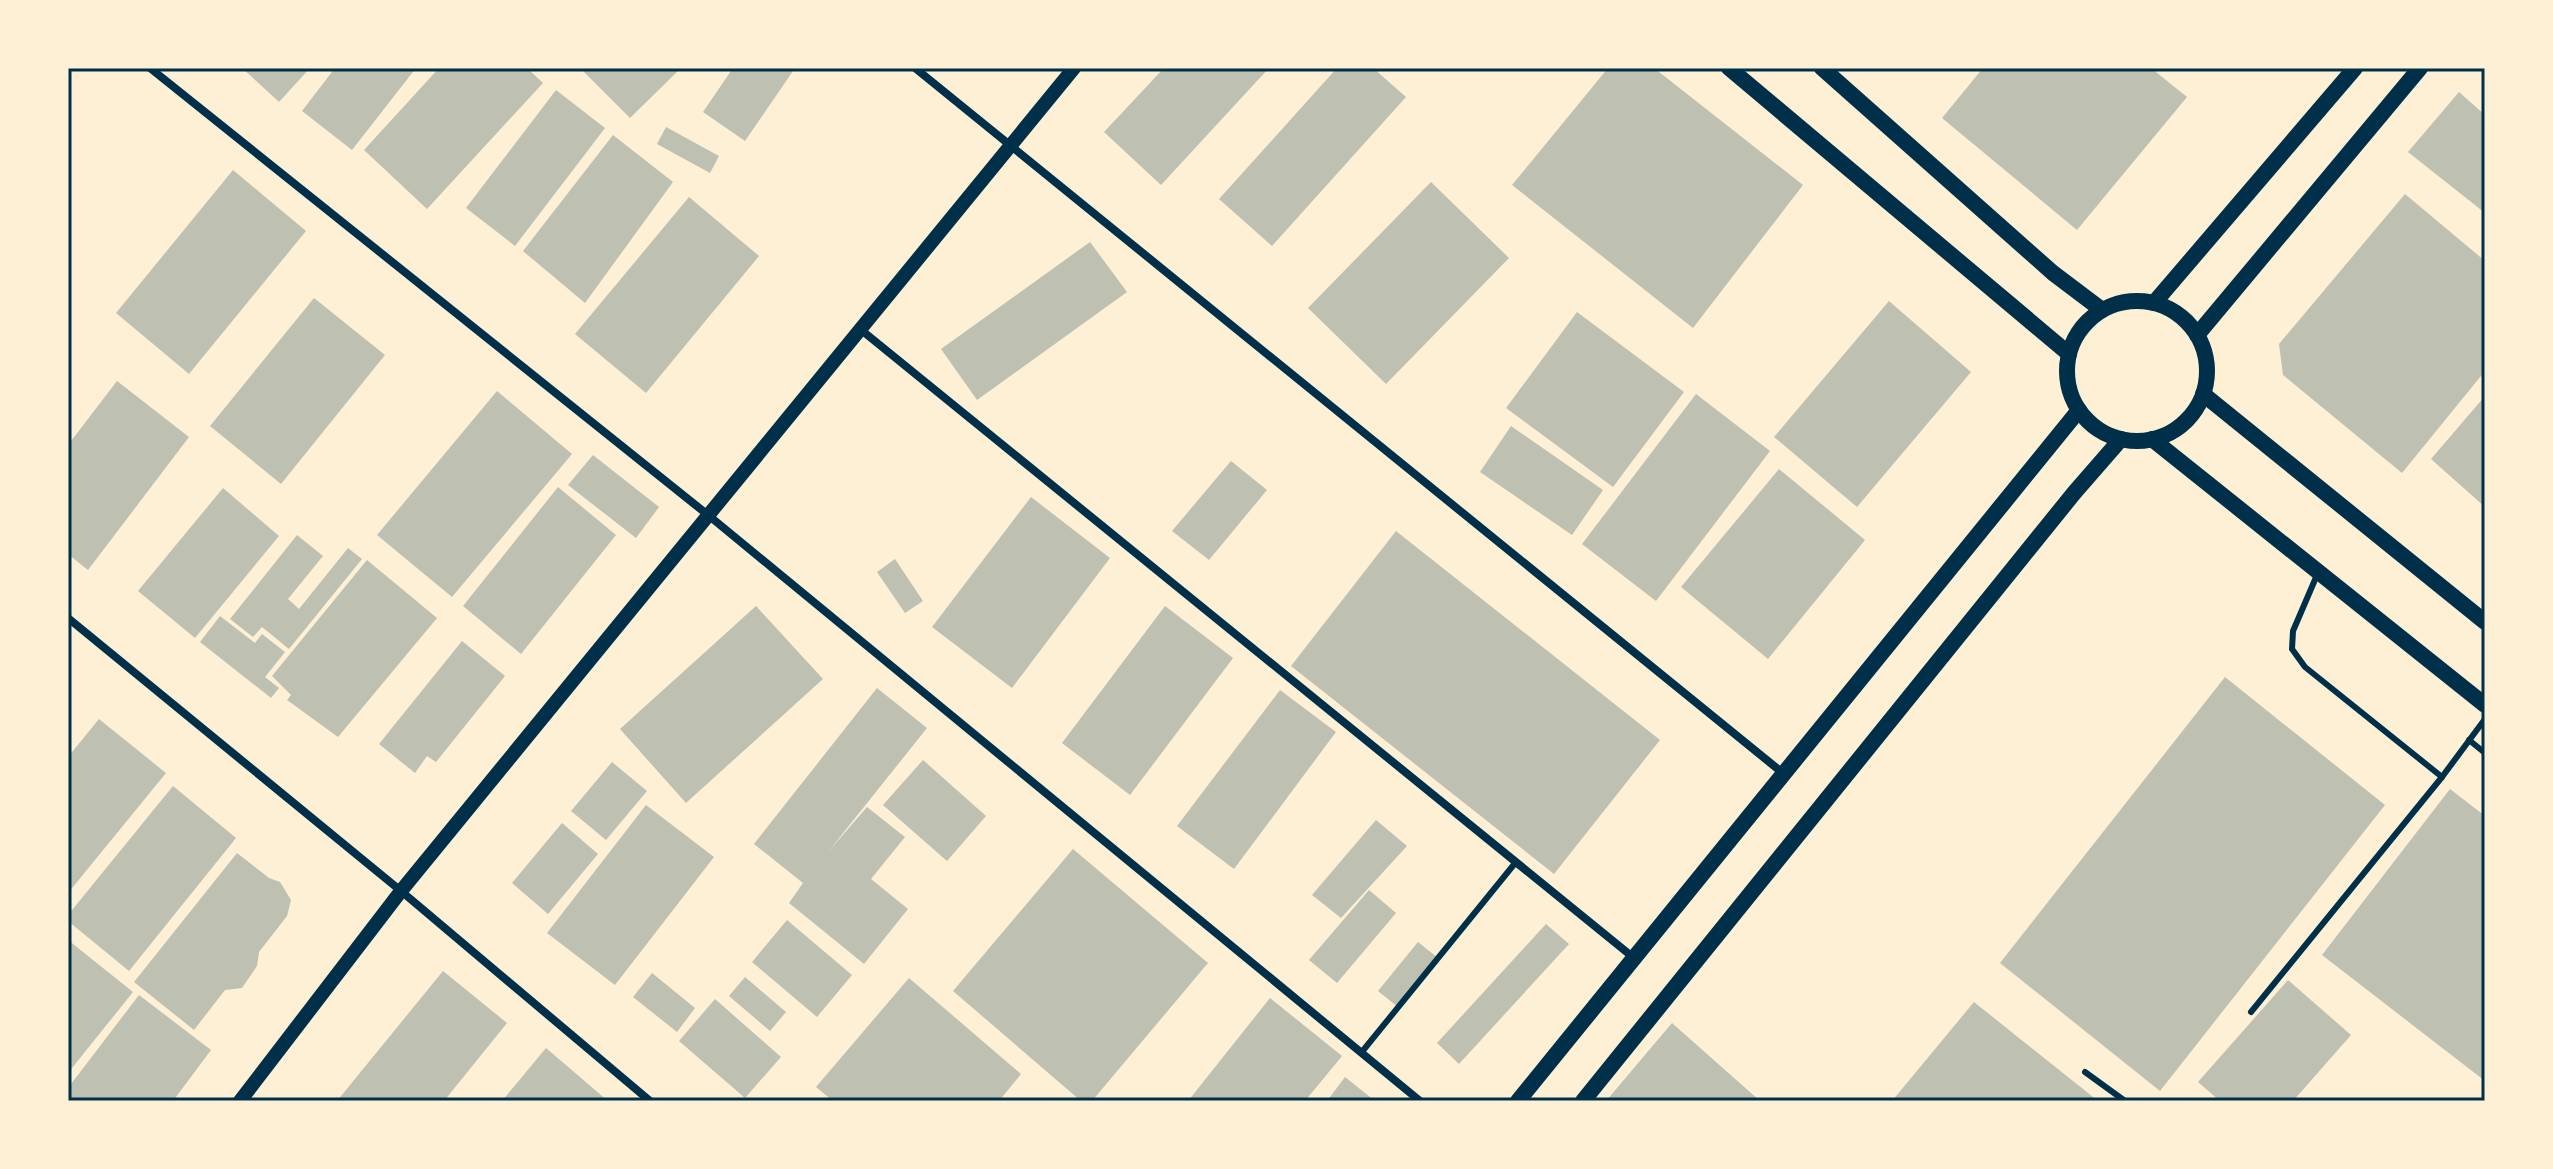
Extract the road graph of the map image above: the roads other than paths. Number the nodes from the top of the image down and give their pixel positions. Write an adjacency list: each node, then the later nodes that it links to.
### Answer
1 (150, 68): 18 (street)
2 (915, 68): 8 (street)
3 (1074, 68): 8 (street)
4 (1729, 68): 13 (main road)
5 (1822, 68): 10 (main road)
6 (2355, 68): 9 (main road)
7 (2420, 68): 12 (main road)
8 (1011, 145): 11 (street); 26 (street)
9 (2154, 303): 10 (main road); 12 (main road)
10 (2102, 310): 13 (main road)
11 (860, 329): 18 (street); 28 (street)
12 (2197, 335): 14 (main road)
13 (2069, 354): 15 (main road)
14 (2203, 394): 17 (main road); 21 (main road)
15 (2079, 410): 16 (main road); 26 (main road)
16 (2121, 439): 17 (main road); 38 (main road)
17 (2152, 439): 19 (main road)
18 (708, 515): 29 (street); 32 (street)
19 (2318, 573): 22 (main road); 27 (lane)
20 (68, 618): 29 (street)
21 (2485, 622)
22 (2485, 705)
23 (2485, 719): 24 (lane)
24 (2469, 740): 25 (lane); 27 (lane)
25 (2485, 753)
26 (1784, 775): 30 (main road)
27 (2442, 777): 31 (lane)
28 (1516, 862): 30 (street); 32 (lane)
29 (401, 891): 34 (street); 35 (street)
30 (1634, 958): 37 (main road)
31 (2251, 1012)
32 (1361, 1053): 36 (street)
33 (2085, 1072): 39 (lane)
34 (240, 1101)
35 (650, 1101)
36 (1420, 1101)
37 (1518, 1101)
38 (1583, 1101)
39 (2125, 1101)

